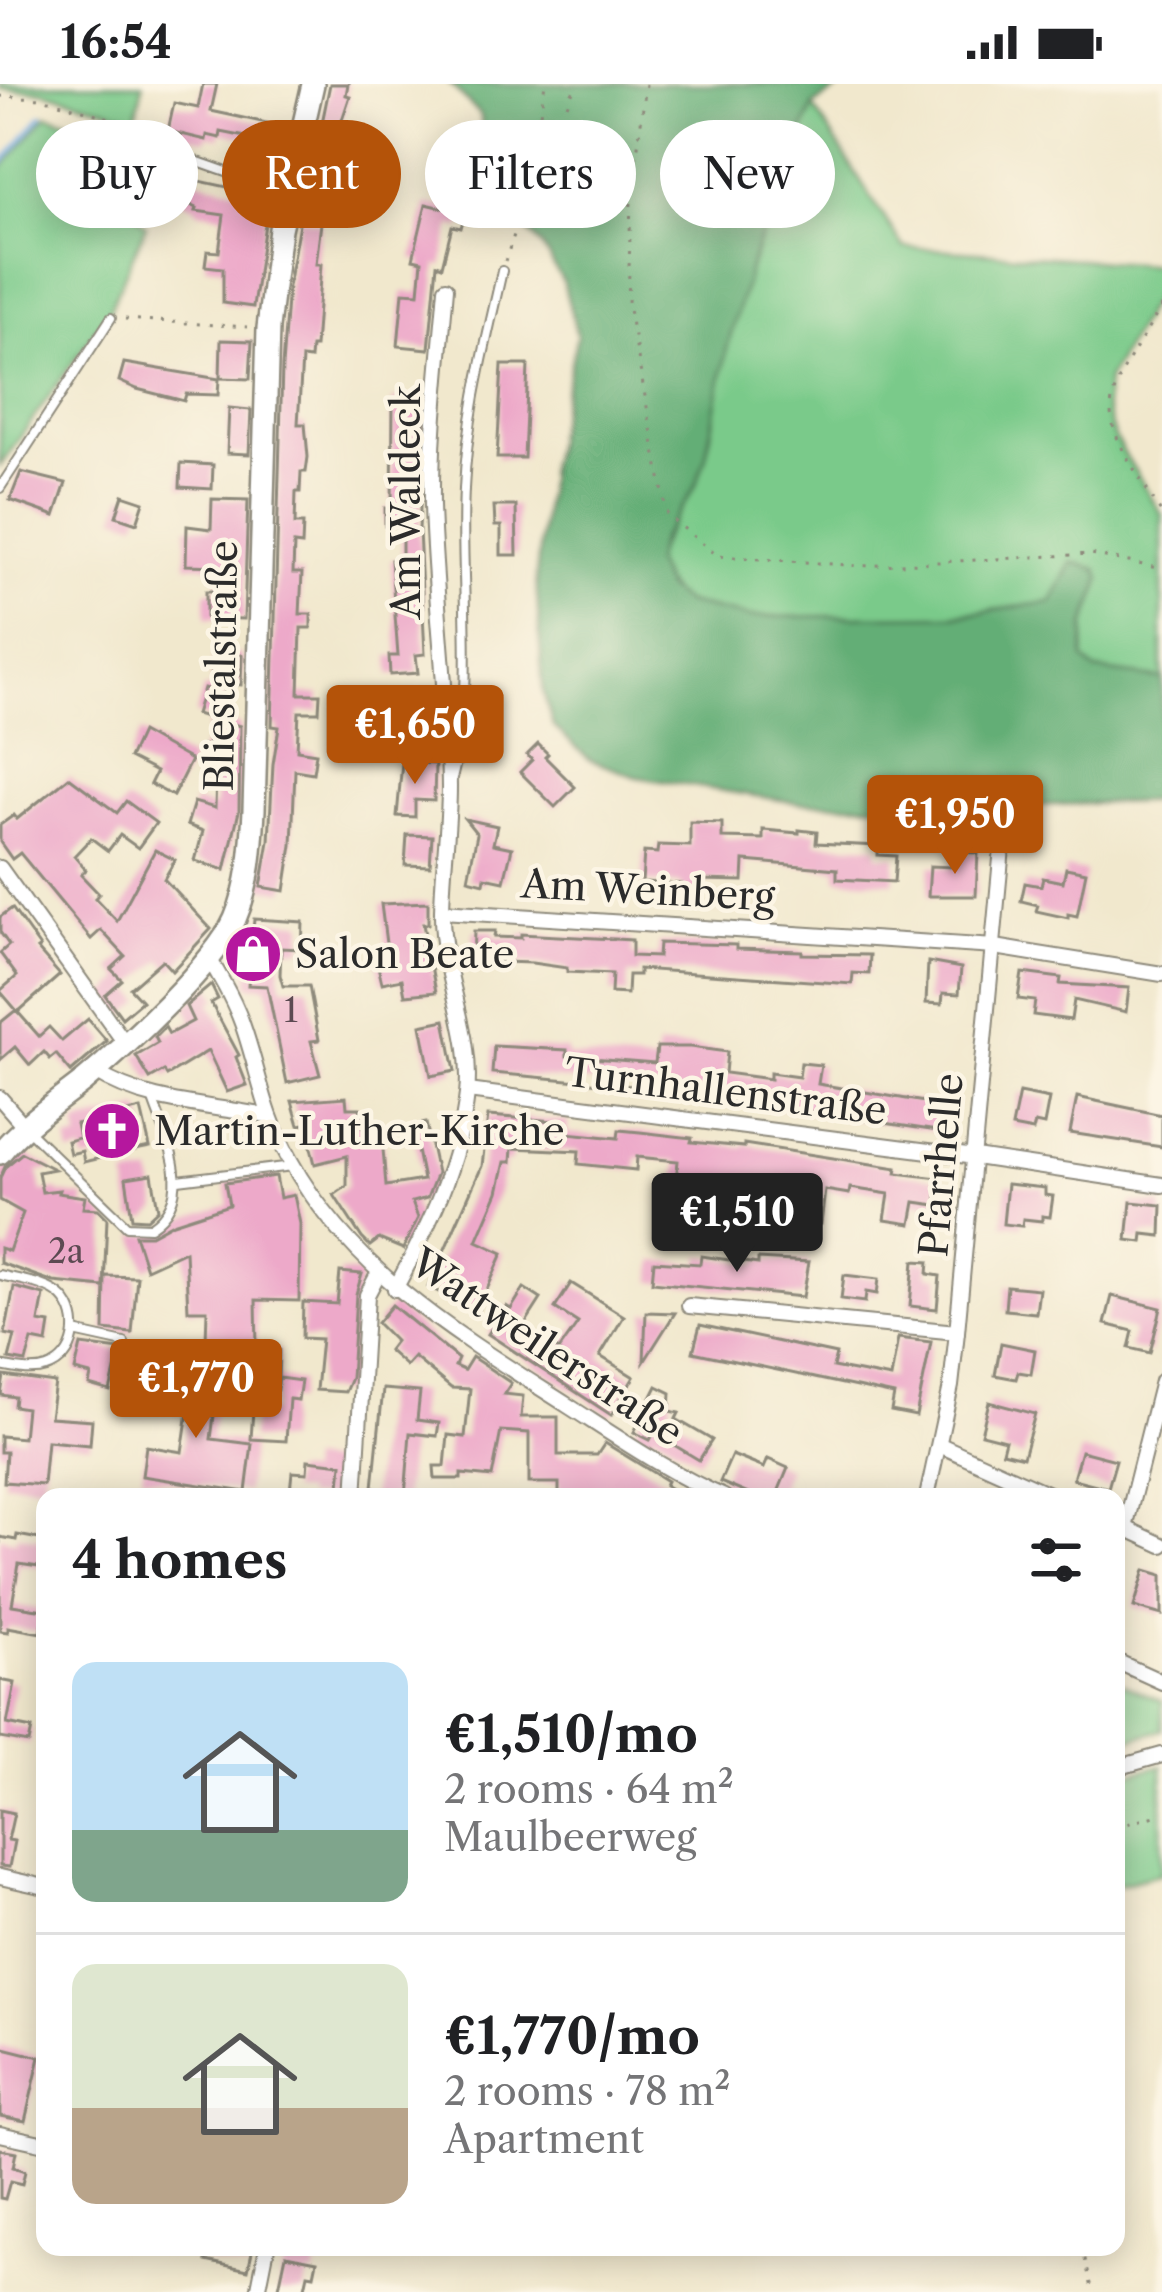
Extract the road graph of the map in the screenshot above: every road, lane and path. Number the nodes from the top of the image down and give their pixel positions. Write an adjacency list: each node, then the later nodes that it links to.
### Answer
1 (313, 84): 7 (main road, Bliestalstraße)
2 (545, 84): 8 (path)
3 (576, 84): 9 (path)
4 (646, 84): 19 (path)
5 (0, 96): 6 (path)
6 (118, 120)
7 (305, 120)
8 (539, 120)
9 (561, 120)
10 (282, 228): 16 (main road, Bliestalstraße)
11 (517, 228): 12 (path)
12 (502, 272): 20 (lane)
13 (446, 288): 20 (street, Am Waldeck)
14 (1162, 306): 18 (path)
15 (111, 318): 16 (path); 17 (lane)
16 (268, 328): 25 (main road, Bliestalstraße)
17 (0, 488)
18 (1162, 514)
19 (1162, 568)
20 (449, 788): 23 (street, Am Waldeck)
21 (1003, 837): 24 (street, Pfarrhelle)
22 (0, 868): 27 (street)
23 (442, 911): 24 (street, Am Weinberg); 29 (street, Am Waldeck)
24 (994, 947): 26 (street, Am Weinberg); 35 (street, Pfarrhelle)
25 (208, 958): 27 (main road, Bliestalstraße); 32 (street, Wattweilerstraße)
26 (1162, 974)
27 (125, 1043): 28 (main road, Bliestalstraße)
28 (95, 1072): 30 (street); 33 (main road, Bliestalstraße)
29 (468, 1090): 35 (street, Turnhallenstraße); 41 (street, Am Waldeck)
30 (152, 1096): 32 (street); 37 (lane)
31 (0, 1098): 33 (street)
32 (266, 1116): 36 (street, Wattweilerstraße)
33 (26, 1128): 34 (main road, Bliestalstraße); 37 (lane)
34 (0, 1153)
35 (975, 1156): 38 (street, Turnhallenstraße); 44 (street, Pfarrhelle)
36 (293, 1166): 37 (lane); 39 (street, Wattweilerstraße)
37 (178, 1180)
38 (1162, 1185)
39 (378, 1274): 41 (street, Wattweilerstraße); 49 (street)
40 (0, 1275): 43 (lane)
41 (395, 1288): 50 (street, Wattweilerstraße)
42 (689, 1306): 44 (street)
43 (74, 1332): 45 (lane); 46 (lane)
44 (957, 1332): 48 (street, Pfarrhelle)
45 (124, 1343)
46 (0, 1366)
47 (1162, 1381): 53 (street)
48 (940, 1445): 51 (street, Pfarrhelle); 52 (street)
49 (356, 1488)
50 (708, 1488)
51 (929, 1488)
52 (1035, 1488)
53 (1125, 1509)
54 (1125, 1528): 55 (street)
55 (1162, 1545)
56 (1125, 1665): 57 (street)
57 (1162, 1682)
58 (1162, 1755): 59 (street)
59 (1125, 1765)
60 (1162, 1814): 61 (path)
61 (1125, 1824)
62 (0, 1877): 63 (street)
63 (36, 1885)
64 (0, 2134): 65 (street)
65 (36, 2142)
66 (265, 2256): 68 (street)
67 (1084, 2256): 69 (path)
68 (258, 2292)
69 (1093, 2292)

